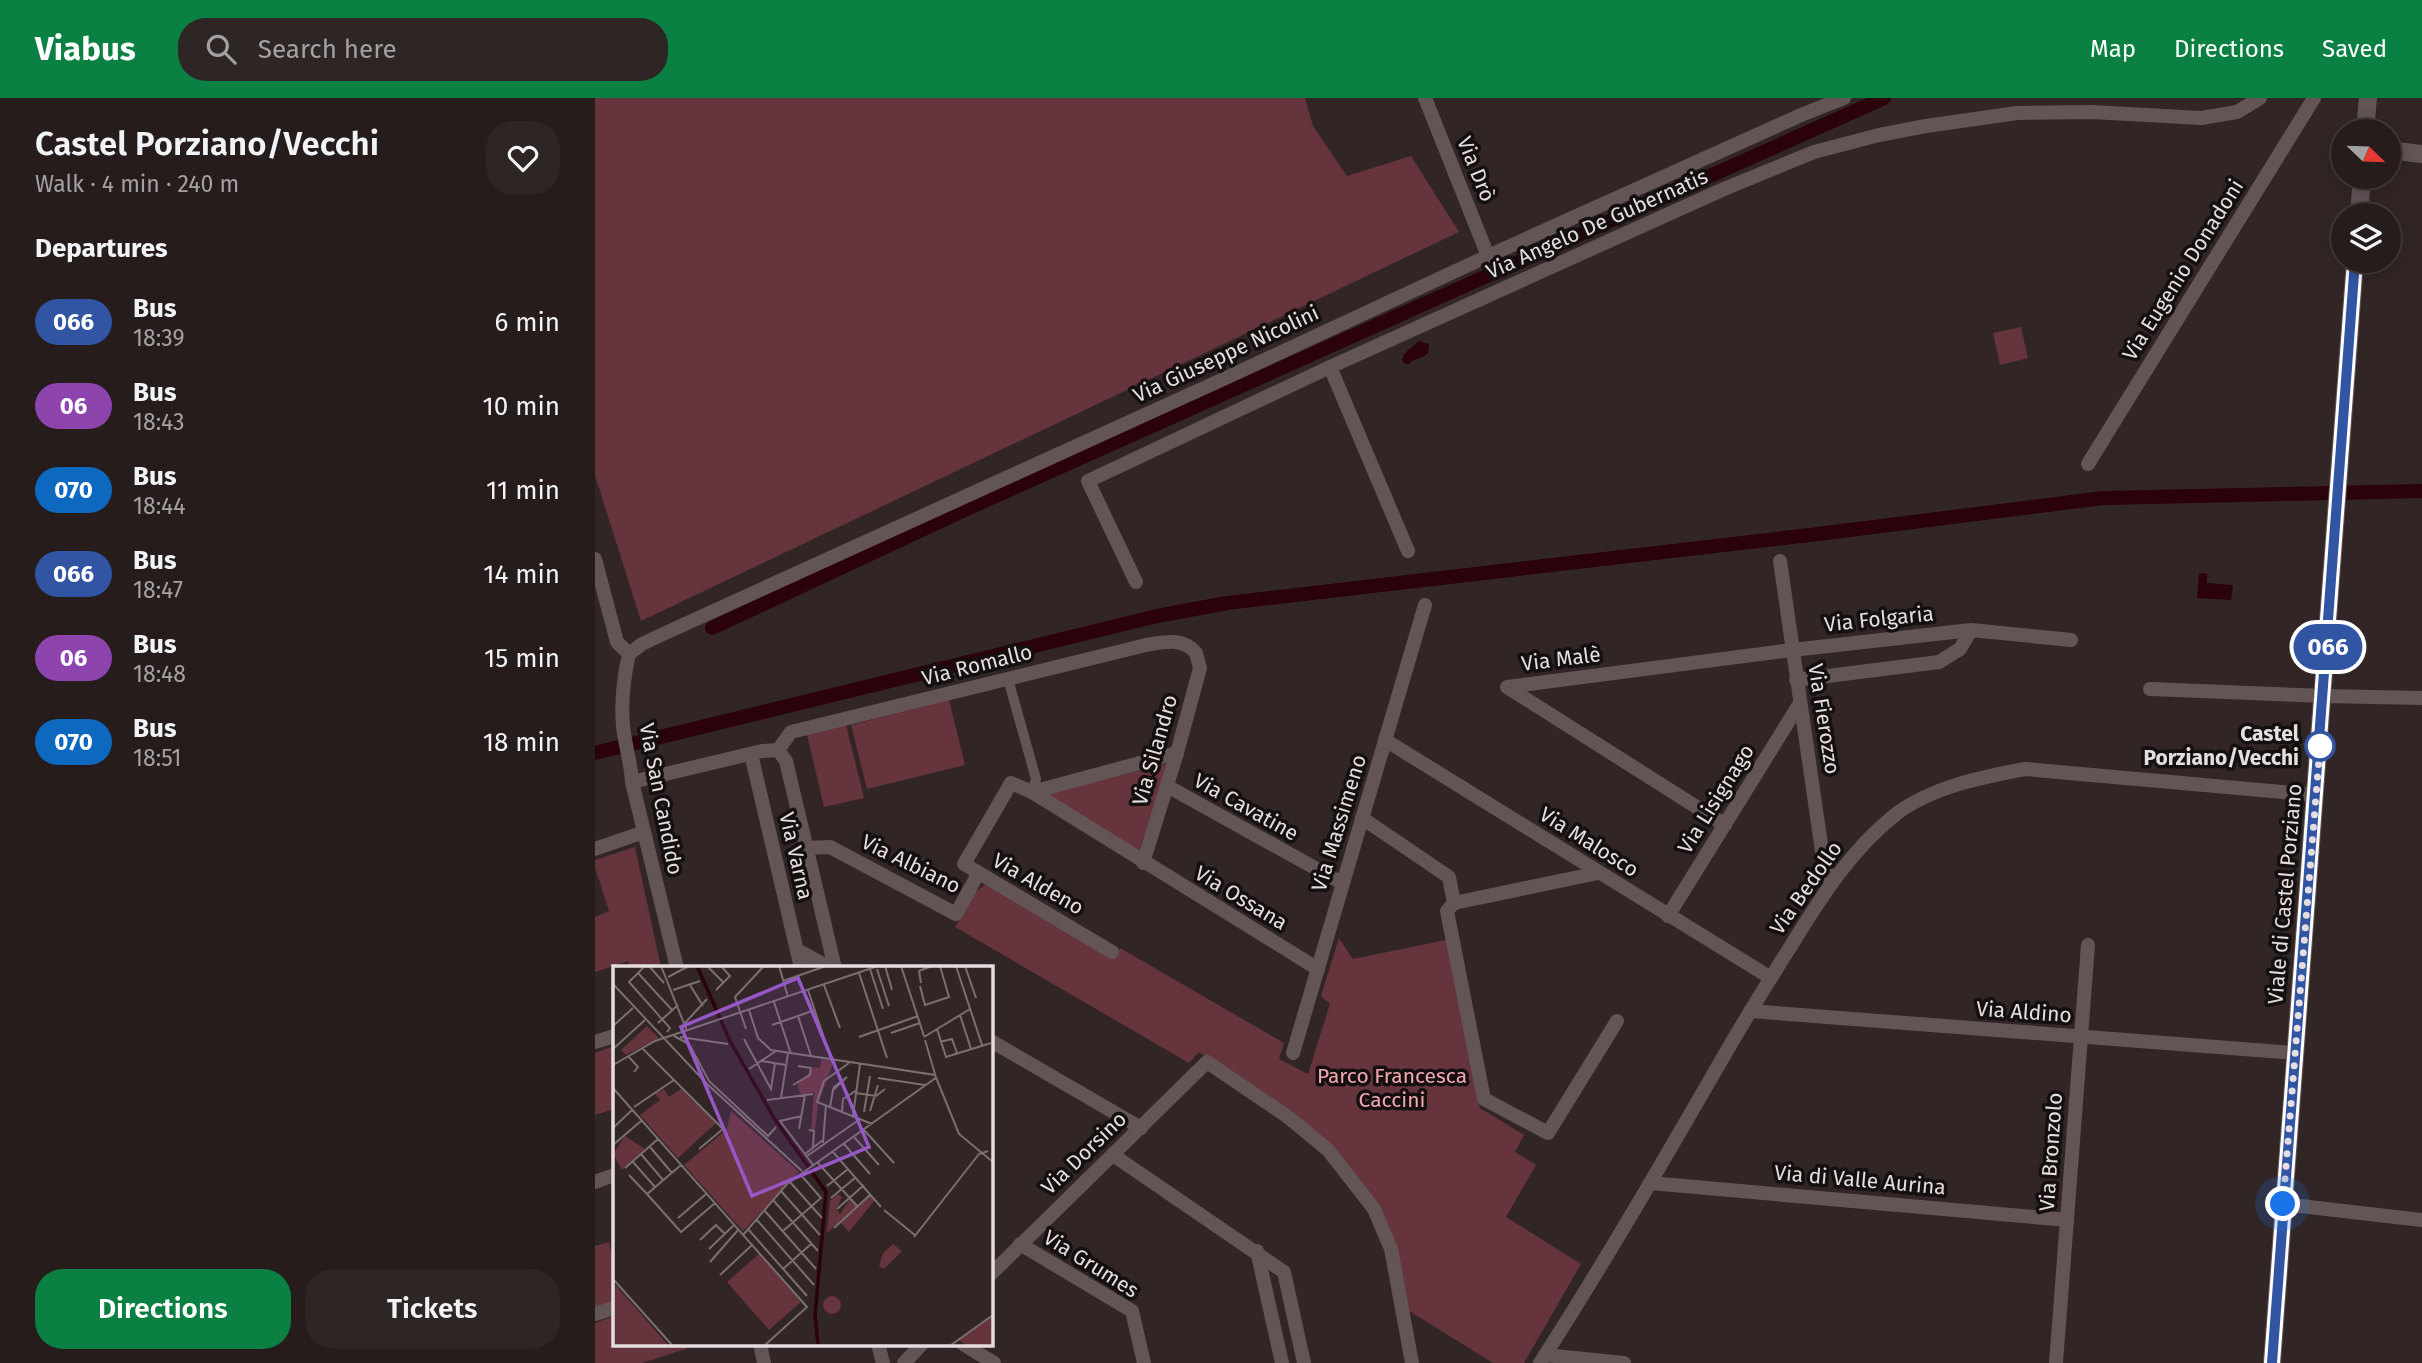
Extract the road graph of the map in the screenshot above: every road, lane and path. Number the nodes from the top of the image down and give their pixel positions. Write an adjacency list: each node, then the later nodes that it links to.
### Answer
1 (1425, 98): 9 (street, Via Drò)
2 (1845, 98): 9 (street, Via Giuseppe Nicolini)
3 (2260, 98): 11 (street, Via Angelo De Gubernatis)
4 (2314, 98): 12 (street, Via Eugenio Donadoni)
5 (2368, 98): 6 (street)
6 (2366, 119)
7 (2401, 151): 8 (street)
8 (2422, 154)
9 (1488, 256): 24 (street, Via Giuseppe Nicolini)
10 (2354, 273): 28 (street, Viale di Castel Porziano)
11 (1330, 367): 13 (street); 16 (street, Via Angelo De Gubernatis)
12 (2088, 464)
13 (1408, 551)
14 (595, 559): 18 (street)
15 (1780, 561): 23 (street, Via Fierozzo)
16 (1136, 582)
17 (1425, 605): 31 (street, Via Massimeno)
18 (610, 619): 19 (street); 24 (street)
19 (595, 624)
20 (1972, 630): 21 (street, Via Folgaria); 23 (street, Via Folgaria); 26 (street)
21 (2071, 639)
22 (1194, 649): 25 (street, Via Romallo); 33 (street, Via Silandro)
23 (1792, 650): 26 (street, Via Fierozzo); 40 (street, Via Malè)
24 (629, 654): 35 (street, Via San Candido)
25 (1008, 678): 32 (street, Via Romallo); 37 (street)
26 (1796, 680): 30 (street, Via Fierozzo)
27 (2150, 689): 28 (street)
28 (2324, 696): 29 (street); 38 (street, Viale di Castel Porziano)
29 (2422, 698)
30 (1800, 703): 40 (street, Via Lisignago); 48 (street, Via Fierozzo)
31 (1385, 740): 39 (street, Via Massimeno); 45 (street, Via Malosco)
32 (778, 750): 34 (street); 42 (street)
33 (1177, 753): 36 (street, Via Silandro); 37 (street)
34 (751, 754): 35 (street); 52 (street, Via Varna)
35 (632, 782): 41 (street, Via San Candido)
36 (1167, 786): 44 (street, Via Silandro); 47 (street, Via Cavatine)
37 (1032, 792): 44 (street, Via Ossana); 46 (street, Via Aldeno)
38 (2316, 795): 48 (street, Via Bedollo); 67 (street, Viale di Castel Porziano)
39 (1362, 818): 47 (street, Via Massimeno); 49 (street)
40 (1725, 825): 50 (street, Via Lisignago)
41 (644, 832): 43 (street); 54 (street, Via San Candido)
42 (806, 848): 46 (street, Via Albiano); 57 (street)
43 (595, 849)
44 (1143, 863): 58 (street, Via Ossana)
45 (1598, 873): 49 (street); 50 (street, Via Malosco)
46 (978, 874): 53 (street, Via Aldeno)
47 (1342, 883): 58 (street, Via Massimeno)
48 (1831, 883): 59 (street, Via Bedollo)
49 (1454, 903): 61 (street)
50 (1668, 916): 59 (street, Via Malosco)
51 (2088, 945): 63 (street, Via Bronzolo)
52 (797, 950): 55 (street, Via Varna); 56 (street)
53 (1112, 952)
54 (677, 966)
55 (801, 966)
56 (825, 966)
57 (835, 966)
58 (1318, 969): 66 (street, Via Massimeno)
59 (1771, 978): 60 (street, Via Bedollo)
60 (1750, 1011): 63 (street, Via Aldino); 72 (street, Via Bedollo)
61 (1617, 1021)
62 (613, 1036): 64 (street)
63 (2080, 1037): 67 (street, Via Aldino); 74 (street, Via Bronzolo)
64 (595, 1042)
65 (992, 1042): 68 (street)
66 (1293, 1053)
67 (2295, 1053): 73 (street, Viale di Castel Porziano)
68 (1141, 1128): 69 (street, Via Dorsino); 91 (street, Via Dorsino)
69 (1112, 1155): 76 (street, Via Dorsino); 77 (street)
70 (613, 1175): 71 (street)
71 (595, 1182)
72 (1650, 1183): 74 (street, Via di Valle Aurina); 84 (street, Via Bedollo)
73 (2283, 1204): 75 (street); 94 (street, Viale di Castel Porziano)
74 (2067, 1220): 93 (street, Via Bronzolo)
75 (2422, 1220)
76 (1020, 1244): 78 (street, Via Dorsino); 88 (street, Via Grumes)
77 (1257, 1251): 89 (street); 90 (street)
78 (992, 1273)
79 (613, 1308): 80 (street)
80 (595, 1314)
81 (879, 1346): 85 (street)
82 (920, 1346): 86 (street)
83 (966, 1346): 87 (street)
84 (1542, 1359): 92 (street)
85 (883, 1363)
86 (904, 1363)
87 (994, 1363)
88 (1144, 1363)
89 (1282, 1363)
90 (1304, 1363)
91 (1412, 1363)
92 (1624, 1363)
93 (2056, 1363)
94 (2272, 1363)

